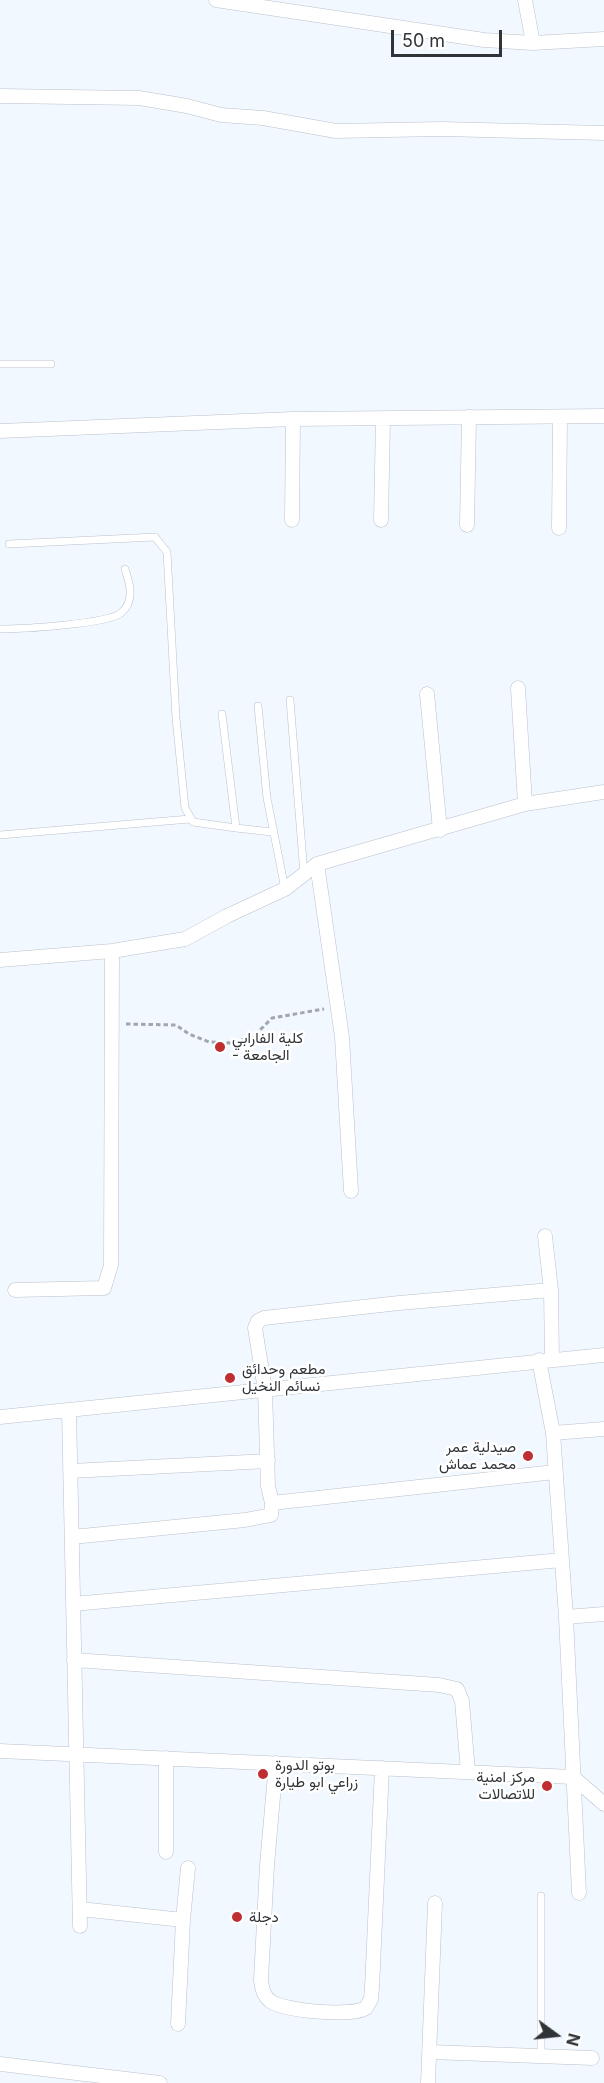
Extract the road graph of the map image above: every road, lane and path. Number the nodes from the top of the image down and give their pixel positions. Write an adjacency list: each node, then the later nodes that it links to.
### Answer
1 (216, 0): 4 (street)
2 (525, 0): 4 (street)
3 (604, 39): 4 (street)
4 (533, 43)
5 (0, 96): 6 (street)
6 (604, 133)
7 (0, 364): 8 (lane)
8 (51, 364)
9 (604, 416): 11 (street)
10 (469, 417): 11 (street); 13 (street); 17 (street)
11 (560, 417): 18 (street)
12 (293, 419): 13 (street); 14 (street); 15 (street)
13 (383, 419): 16 (street)
14 (0, 431)
15 (292, 520)
16 (381, 520)
17 (467, 525)
18 (559, 528)
19 (9, 544): 29 (lane)
20 (125, 569): 21 (lane)
21 (0, 629)
22 (518, 688): 28 (street)
23 (427, 694): 31 (street)
24 (290, 700): 35 (lane)
25 (258, 706): 32 (lane)
26 (222, 714): 30 (lane)
27 (604, 792): 28 (street)
28 (525, 804): 31 (street)
29 (190, 819): 30 (lane); 33 (lane)
30 (236, 828): 32 (lane)
31 (440, 830): 34 (street)
32 (273, 832): 36 (lane)
33 (0, 835)
34 (317, 864): 35 (street); 39 (street)
35 (304, 874): 36 (street)
36 (285, 890): 37 (street)
37 (112, 951): 38 (street); 40 (street)
38 (0, 960)
39 (338, 1007): 40 (path); 41 (street)
40 (113, 1024): 43 (street)
41 (351, 1191)
42 (544, 1236): 44 (street)
43 (15, 1290)
44 (550, 1290): 46 (street); 47 (street)
45 (604, 1355): 46 (street)
46 (546, 1360): 47 (street); 51 (street)
47 (265, 1390): 48 (street); 52 (street)
48 (69, 1410): 49 (street); 53 (street)
49 (0, 1417)
50 (604, 1428): 51 (street)
51 (553, 1433): 54 (street)
52 (268, 1461): 53 (street); 55 (street)
53 (71, 1471): 56 (street)
54 (555, 1472): 55 (street); 57 (street)
55 (272, 1503): 56 (street)
56 (72, 1538): 58 (street)
57 (562, 1560): 58 (street); 60 (street)
58 (73, 1604): 61 (street)
59 (604, 1614): 60 (street)
60 (566, 1617): 68 (street)
61 (74, 1660): 63 (street); 67 (street)
62 (0, 1751): 63 (street)
63 (76, 1754): 64 (street); 75 (street)
64 (166, 1758): 65 (street); 70 (street)
65 (276, 1763): 66 (street); 66 (street)
66 (382, 1768): 67 (street)
67 (468, 1772): 68 (street)
68 (573, 1777): 69 (street); 72 (street)
69 (604, 1804)
70 (166, 1852)
71 (188, 1868): 76 (street)
72 (579, 1893)
73 (541, 1896): 80 (lane)
74 (435, 1903): 79 (street)
75 (80, 1909): 76 (street); 77 (street)
76 (183, 1920): 78 (street)
77 (80, 1926)
78 (178, 2024)
79 (429, 2052): 80 (street); 84 (street)
80 (541, 2056): 81 (street)
81 (592, 2058)
82 (0, 2064): 83 (street)
83 (160, 2083)
84 (428, 2083)

